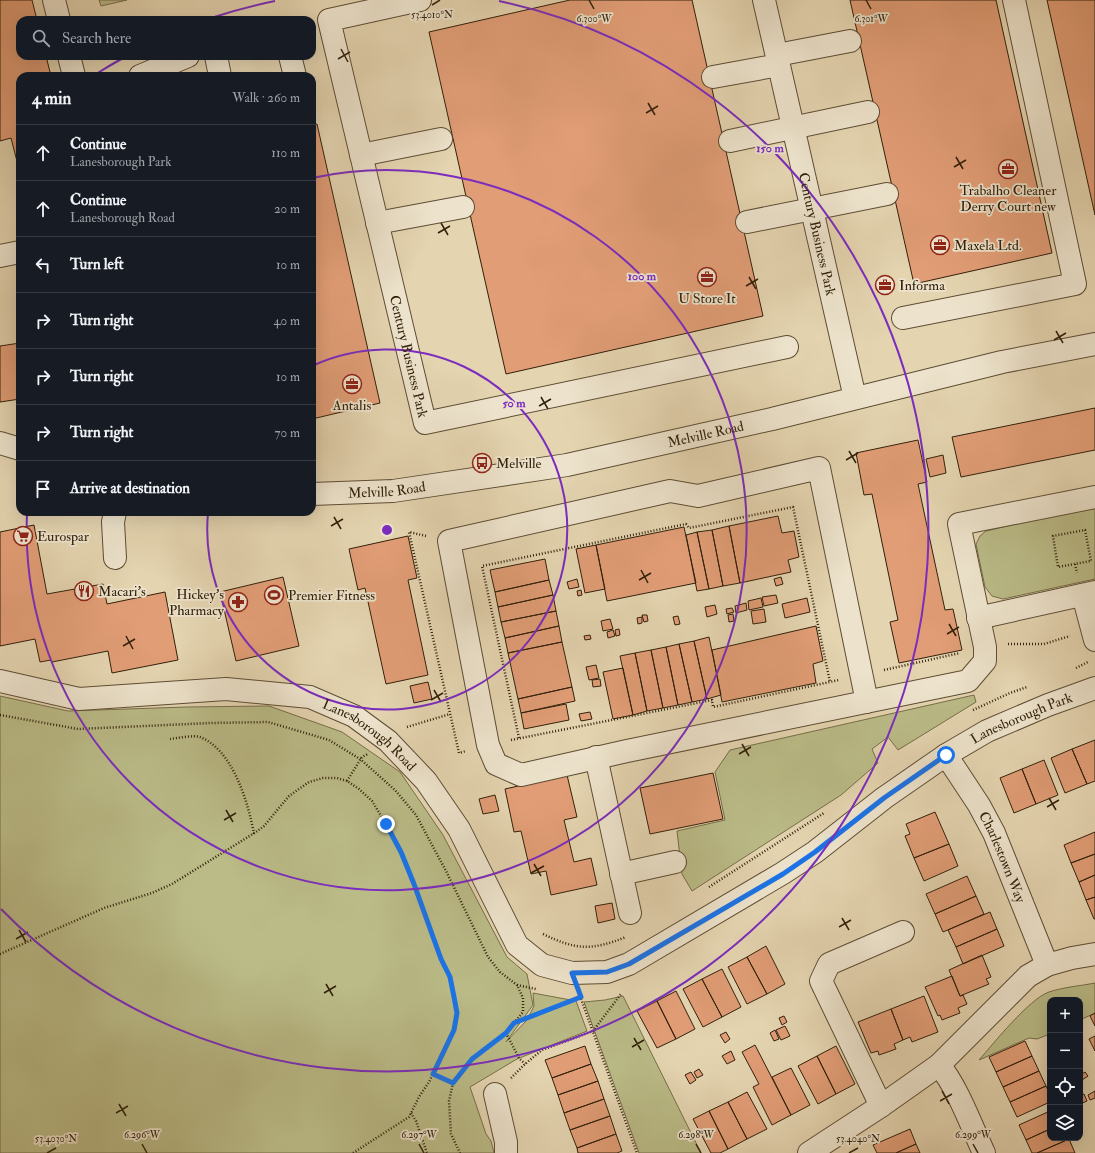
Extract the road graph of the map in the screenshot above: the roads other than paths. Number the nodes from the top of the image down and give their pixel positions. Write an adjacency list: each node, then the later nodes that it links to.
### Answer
1 (54, 0): 5 (street)
2 (420, 0): 6 (street, Century Business Park)
3 (764, 0): 12 (street, Century Business Park)
4 (1014, 0): 30 (street)
5 (58, 16)
6 (320, 22): 22 (street, Century Business Park)
7 (850, 41): 12 (street)
8 (70, 60): 13 (street)
9 (178, 60): 14 (street)
10 (217, 60): 15 (street)
11 (291, 60): 16 (street)
12 (778, 60): 17 (street); 19 (street, Century Business Park)
13 (73, 72)
14 (150, 72)
15 (219, 72)
16 (294, 72)
17 (713, 77)
18 (868, 112): 19 (street)
19 (793, 128): 21 (street); 25 (street, Century Business Park)
20 (441, 139): 22 (street)
21 (730, 141)
22 (361, 155): 27 (street, Century Business Park)
23 (887, 194): 25 (street)
24 (463, 207): 27 (street)
25 (812, 209): 26 (street); 33 (street, Century Business Park)
26 (748, 222)
27 (377, 223): 32 (street, Century Business Park)
28 (16, 253): 29 (street)
29 (0, 256)
30 (903, 318)
31 (1095, 344): 33 (street, Melville Road)
32 (787, 348)
33 (855, 398): 36 (street, Melville Road)
34 (0, 443): 35 (street)
35 (16, 448)
36 (316, 494)
37 (1095, 496): 41 (street)
38 (114, 516): 39 (street)
39 (115, 558)
40 (1089, 594): 41 (street); 42 (street)
41 (978, 618): 45 (street)
42 (1093, 632)
43 (0, 682): 53 (street, Lanesborough Road)
44 (1095, 688): 46 (street, Lanesborough Park)
45 (867, 702): 47 (street); 47 (street)
46 (946, 755): 53 (street, Lanesborough Park); 54 (street, Charlestown Way)
47 (596, 757): 49 (street)
48 (675, 862): 49 (street)
49 (621, 874): 50 (street)
50 (630, 913)
51 (903, 932): 57 (street)
52 (1095, 954): 54 (street)
53 (629, 964)
54 (1047, 965): 55 (street)
55 (939, 1065): 57 (street); 60 (street)
56 (495, 1094): 58 (street)
57 (881, 1106): 59 (street)
58 (506, 1153)
59 (809, 1153)
60 (984, 1153)

